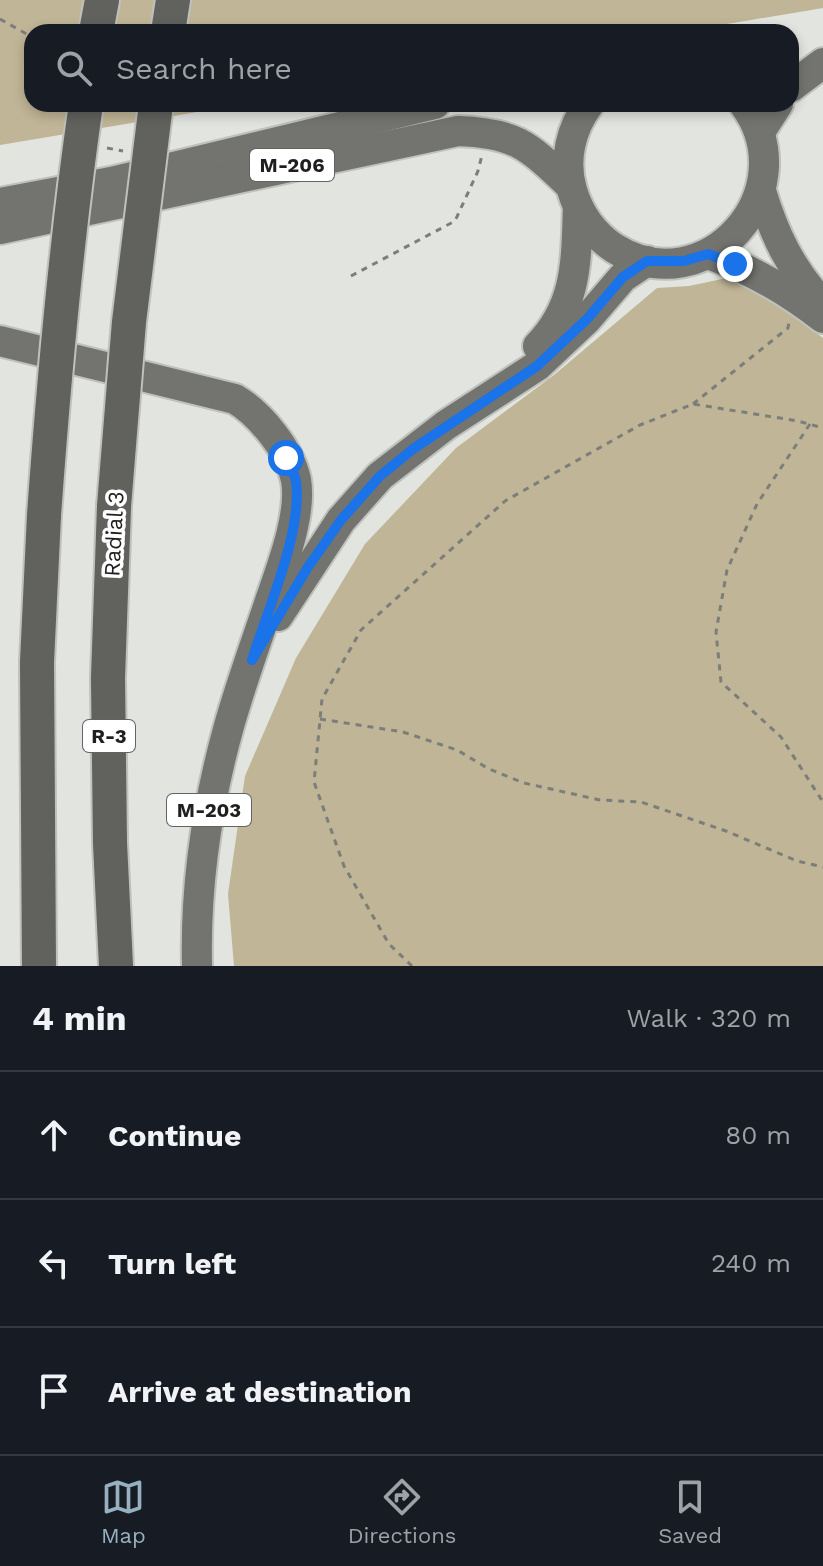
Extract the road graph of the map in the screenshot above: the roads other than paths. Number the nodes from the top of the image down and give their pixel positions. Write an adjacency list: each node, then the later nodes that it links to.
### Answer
1 (102, 0): 3 (highway)
2 (173, 0): 4 (highway)
3 (98, 24)
4 (169, 24)
5 (823, 44): 6 (main road)
6 (799, 55)
7 (823, 63): 8 (main road)
8 (799, 81)
9 (85, 112): 27 (highway, bridge)
10 (155, 112): 30 (highway, Radial 3 / R-3, bridge)
11 (402, 112): 18 (main road, M-206)
12 (585, 112): 17 (main road, M-203)
13 (749, 112): 15 (main road)
14 (773, 112): 15 (main road)
15 (760, 132): 16 (main road)
16 (761, 191): 20 (main road); 22 (main road)
17 (574, 196): 19 (main road, M-206); 21 (main road); 25 (main road, M-203)
18 (0, 203)
19 (0, 229)
20 (708, 254): 21 (main road); 22 (main road)
21 (647, 261): 25 (main road, M-203)
22 (810, 301): 23 (main road)
23 (823, 318)
24 (0, 341): 26 (main road)
25 (446, 425): 26 (main road, M-203)
26 (252, 660): 31 (main road, M-203)
27 (37, 662): 28 (highway); 29 (highway)
28 (24, 966)
29 (39, 966)
30 (116, 966)
31 (197, 966)

